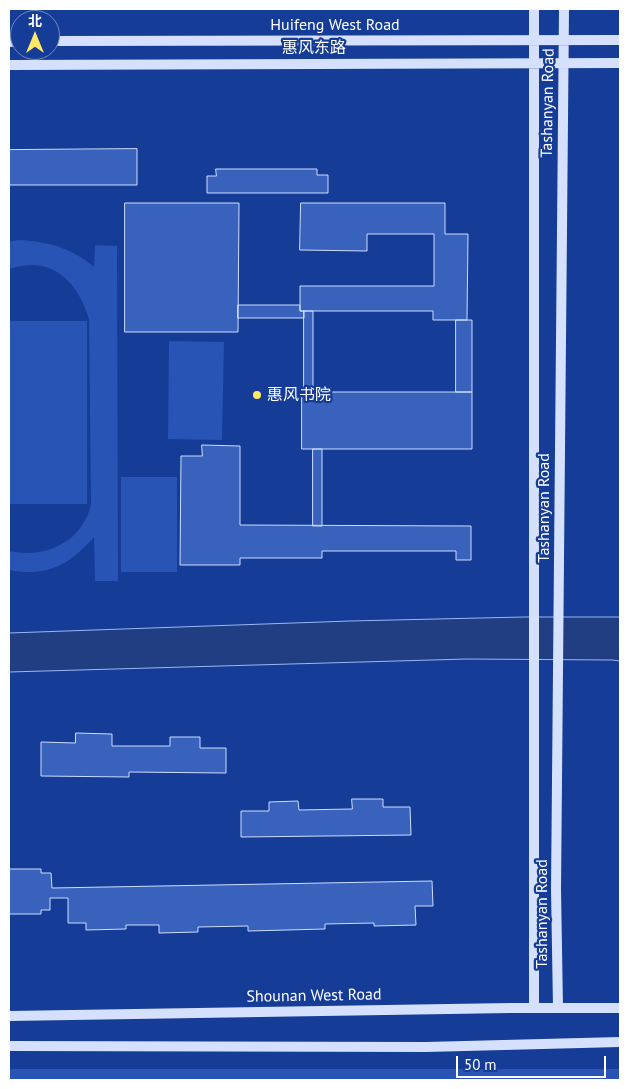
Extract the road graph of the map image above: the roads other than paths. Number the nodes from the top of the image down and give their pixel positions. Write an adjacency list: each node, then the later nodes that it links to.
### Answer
1 (534, 9): 3 (street, Tashanyan Road)
2 (564, 9): 4 (street, Tashanyan Road)
3 (534, 39): 4 (street, Huifeng West Road); 6 (street, Huifeng West Road); 7 (street, Tashanyan Road)
4 (564, 39): 5 (street, Huifeng West Road); 8 (street, Tashanyan Road)
5 (620, 40)
6 (60, 41)
7 (534, 62): 8 (street, 惠风东路); 10 (street, 惠风东路); 11 (street, Tashanyan Road)
8 (562, 62): 9 (street, 惠风东路); 12 (street, Tashanyan Road)
9 (620, 63)
10 (9, 65)
11 (534, 1008): 12 (street, Shounan West Road); 14 (street, Shounan West Road)
12 (558, 1008): 13 (street, Shounan West Road)
13 (620, 1008)
14 (9, 1016)
15 (620, 1042): 16 (street)
16 (9, 1046)

